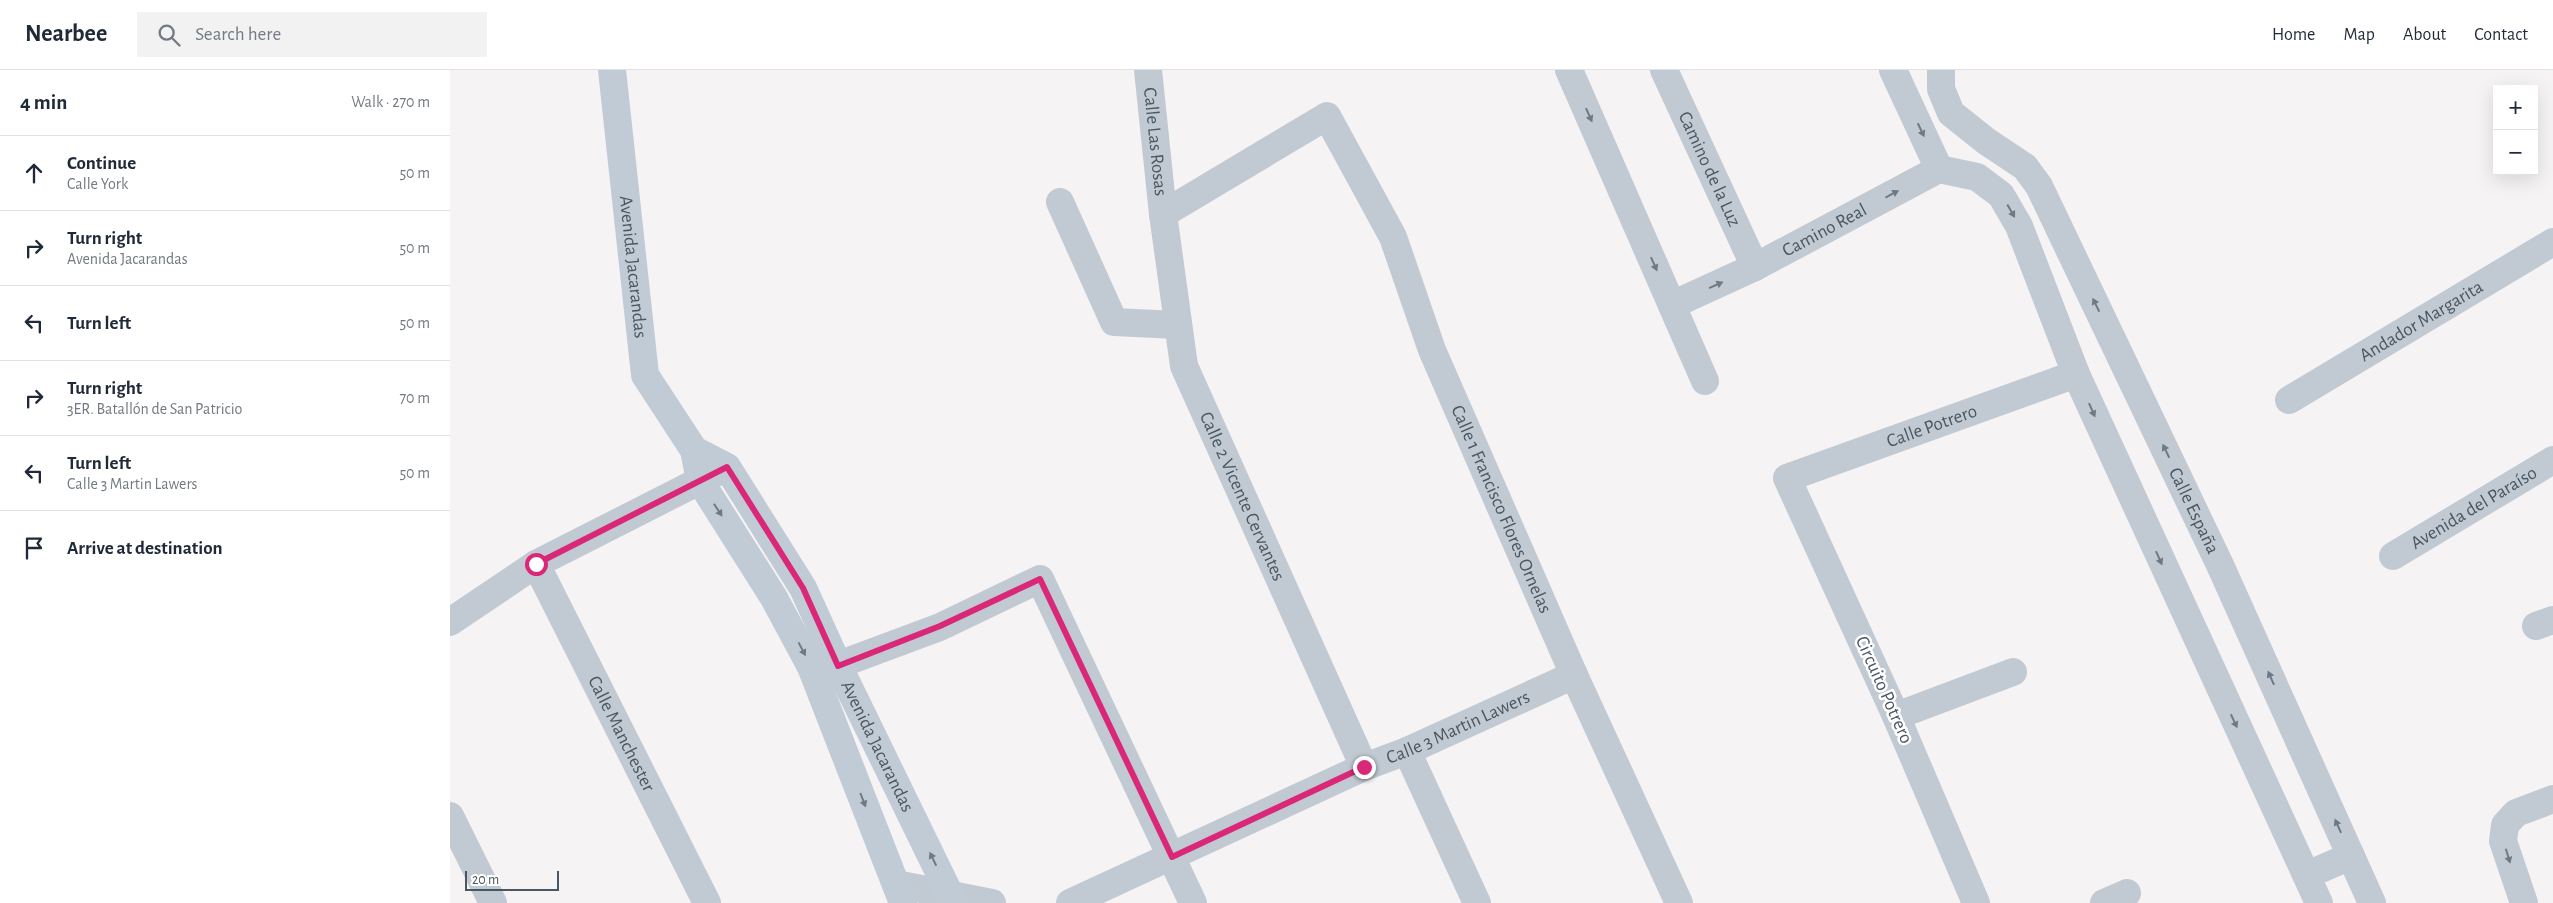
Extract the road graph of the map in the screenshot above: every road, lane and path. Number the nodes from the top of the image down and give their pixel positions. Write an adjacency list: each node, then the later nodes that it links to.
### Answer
1 (612, 70): 18 (street, Avenida Jacarandas)
2 (1148, 70): 10 (street, Calle Las Rosas)
3 (1570, 70): 13 (street, one-way to 13)
4 (1664, 70): 12 (street, Camino de la Luz)
5 (1893, 70): 7 (street)
6 (1941, 80): 7 (street); 34 (street, Calle España, one-way to 6)
7 (1908, 104): 8 (street, one-way to 8)
8 (1940, 169): 12 (street, Camino Real, one-way to 8); 15 (street, one-way to 15)
9 (1060, 202): 14 (street)
10 (1163, 214): 14 (street, Calle 2 Vicente Cervantes); 28 (street, Calle 1 Francisco Flores Ornelas)
11 (2553, 242): 17 (street, Andador Margarita)
12 (1755, 267): 13 (street, Camino Real, one-way to 12)
13 (1672, 304): 16 (street)
14 (1177, 325): 31 (street, Calle 2 Vicente Cervantes)
15 (2076, 374): 21 (street, Calle Potrero); 36 (street, one-way to 36)
16 (1704, 382)
17 (2289, 400)
18 (694, 450): 20 (street, Avenida Jacarandas); 22 (street, Avenida Jacarandas)
19 (2553, 460): 23 (street, Avenida del Paraíso)
20 (727, 467): 22 (street); 26 (street, Avenida Jacarandas)
21 (1787, 478): 29 (street, Circuito Potrero)
22 (700, 481): 24 (street); 37 (street, Avenida Jacarandas, one-way to 37)
23 (2393, 556)
24 (536, 564): 25 (street); 40 (street, Calle Manchester)
25 (450, 622)
26 (838, 666): 35 (street); 38 (street, Avenida Jacarandas, one-way to 26)
27 (2013, 672): 29 (street)
28 (1574, 675): 30 (street, Calle 3 Martin Lawers); 45 (street, Calle 1 Francisco Flores Ornelas)
29 (1896, 716): 46 (street, Circuito Potrero)
30 (1407, 750): 31 (street, Calle 3 Martin Lawers); 44 (street)
31 (1364, 767): 35 (street, Calle 3 Martin Lawers)
32 (2553, 799): 49 (street, one-way to 49)
33 (450, 816): 39 (street)
34 (2351, 856): 36 (street); 48 (street, Calle España)
35 (1172, 857): 42 (street, Calle 3 Martin Lawers); 43 (street)
36 (2307, 875): 47 (street)
37 (900, 894): 38 (street)
38 (952, 899): 41 (street)
39 (493, 903)
40 (707, 903)
41 (992, 903)
42 (1070, 903)
43 (1193, 903)
44 (1477, 903)
45 (1679, 903)
46 (1976, 903)
47 (2319, 903)
48 (2372, 903)
49 (2524, 903)

